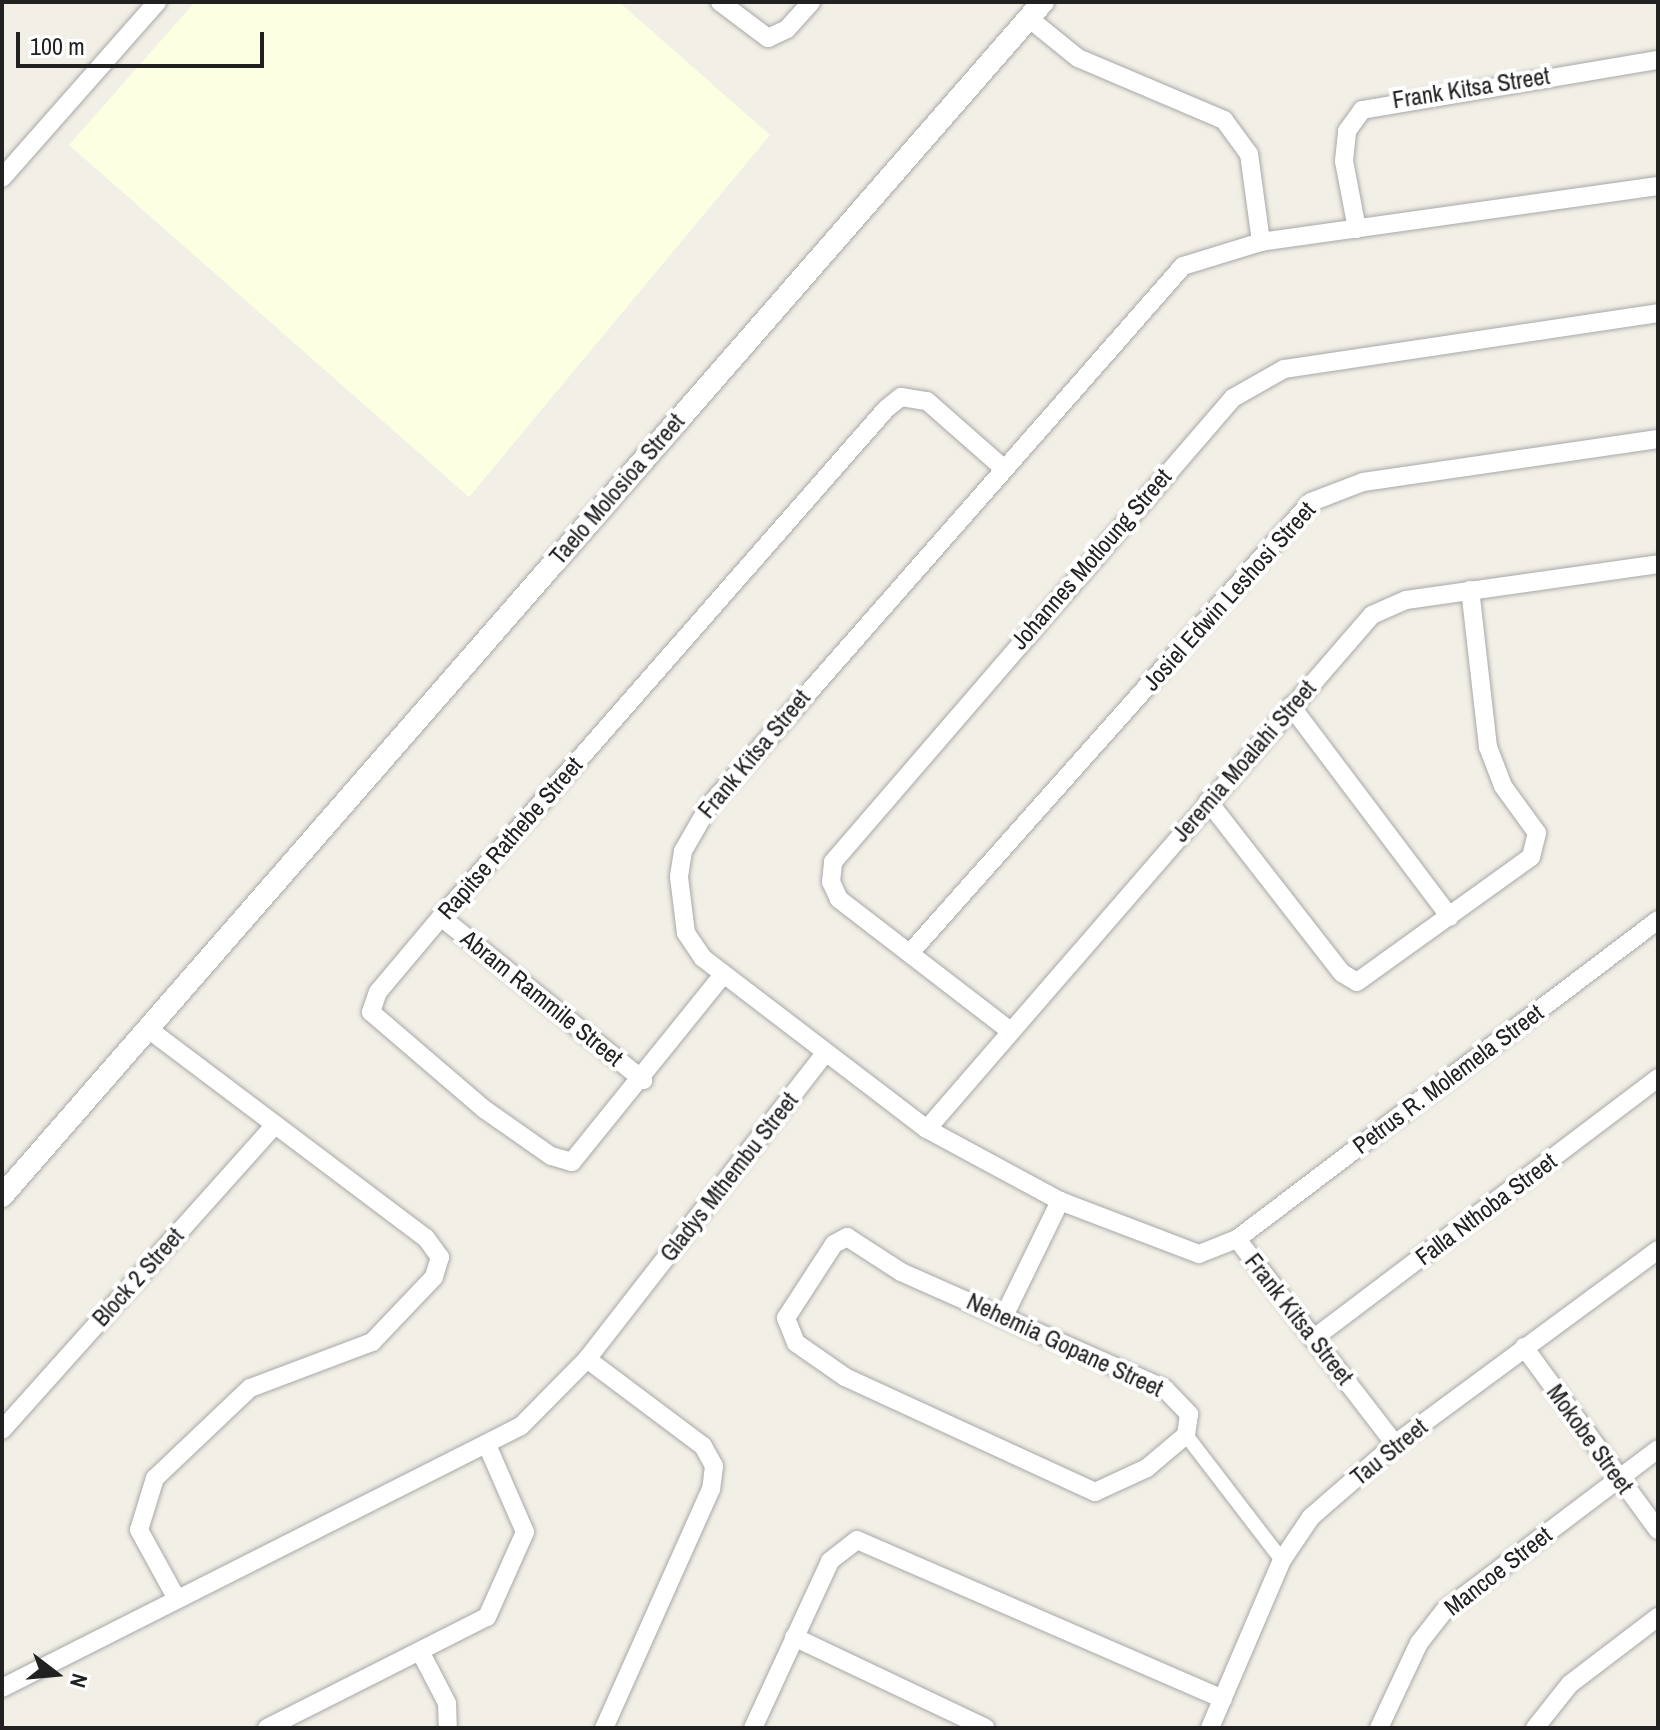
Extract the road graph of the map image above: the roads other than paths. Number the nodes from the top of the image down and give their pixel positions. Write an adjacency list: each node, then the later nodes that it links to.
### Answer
1 (157, 2): 6 (street)
2 (720, 2): 3 (street)
3 (811, 2)
4 (1037, 11): 9 (street); 22 (street, Taelo Molosioa Street)
5 (1658, 60): 8 (street, Frank Kitsa Street)
6 (2, 178)
7 (1658, 186): 8 (street, Frank Kitsa Street)
8 (1357, 229): 9 (street, Frank Kitsa Street)
9 (1261, 242): 12 (street, Frank Kitsa Street)
10 (1658, 313): 20 (street, Johannes Motloung Street)
11 (1658, 439): 20 (street, Josiel Edwin Leshosi Street)
12 (1001, 466): 17 (street, Rapitse Rathebe Street); 21 (street, Frank Kitsa Street)
13 (1658, 564): 14 (street, Jeremia Moalahi Street)
14 (1470, 590): 15 (street, Jeremia Moalahi Street); 18 (street)
15 (1291, 706): 16 (street, Jeremia Moalahi Street); 18 (street)
16 (1208, 801): 18 (street); 23 (street, Jeremia Moalahi Street)
17 (441, 917): 26 (street, Abram Rammile Street); 26 (street, Rapitse Rathebe Street)
18 (1450, 917)
19 (1658, 920): 31 (street, Petrus R. Molemela Street)
20 (910, 953): 23 (street, Johannes Motloung Street)
21 (722, 976): 24 (street, Frank Kitsa Street); 26 (street, Rapitse Rathebe Street)
22 (147, 1028): 27 (street); 29 (street, Taelo Molosioa Street)
23 (1009, 1030): 28 (street, Jeremia Moalahi Street)
24 (825, 1053): 28 (street, Frank Kitsa Street); 36 (street, Gladys Mthembu Street)
25 (1658, 1078): 34 (street, Falla Nthoba Street)
26 (643, 1080)
27 (275, 1125): 37 (street, Block 2 Street); 45 (street)
28 (927, 1129): 30 (street, Frank Kitsa Street)
29 (2, 1196)
30 (1060, 1201): 31 (street, Frank Kitsa Street); 33 (street)
31 (1237, 1239): 34 (street, Frank Kitsa Street)
32 (1658, 1250): 35 (street, Tau Street)
33 (1005, 1314): 38 (street, Nehemia Gopane Street); 38 (street, Nehemia Gopane Street)
34 (1313, 1339): 39 (street, Frank Kitsa Street)
35 (1524, 1347): 39 (street, Tau Street); 42 (street, Mokobe Street)
36 (587, 1359): 40 (street, Gladys Mthembu Street); 53 (street)
37 (2, 1430)
38 (1186, 1435): 44 (street)
39 (1395, 1444): 44 (street, Tau Street)
40 (487, 1445): 45 (street, Gladys Mthembu Street); 48 (street)
41 (1658, 1449): 42 (street, Mancoe Street)
42 (1618, 1479): 43 (street, Mokobe Street); 57 (street, Mancoe Street)
43 (1658, 1530)
44 (1282, 1560): 50 (street, Tau Street)
45 (177, 1599): 49 (street, Gladys Mthembu Street)
46 (1658, 1617): 58 (street)
47 (794, 1637): 50 (street); 54 (street); 55 (street)
48 (422, 1655): 51 (street); 52 (street)
49 (2, 1688)
50 (1223, 1699): 56 (street, Tau Street)
51 (267, 1728)
52 (448, 1728)
53 (604, 1728)
54 (753, 1728)
55 (986, 1728)
56 (1210, 1728)
57 (1379, 1728)
58 (1535, 1728)

